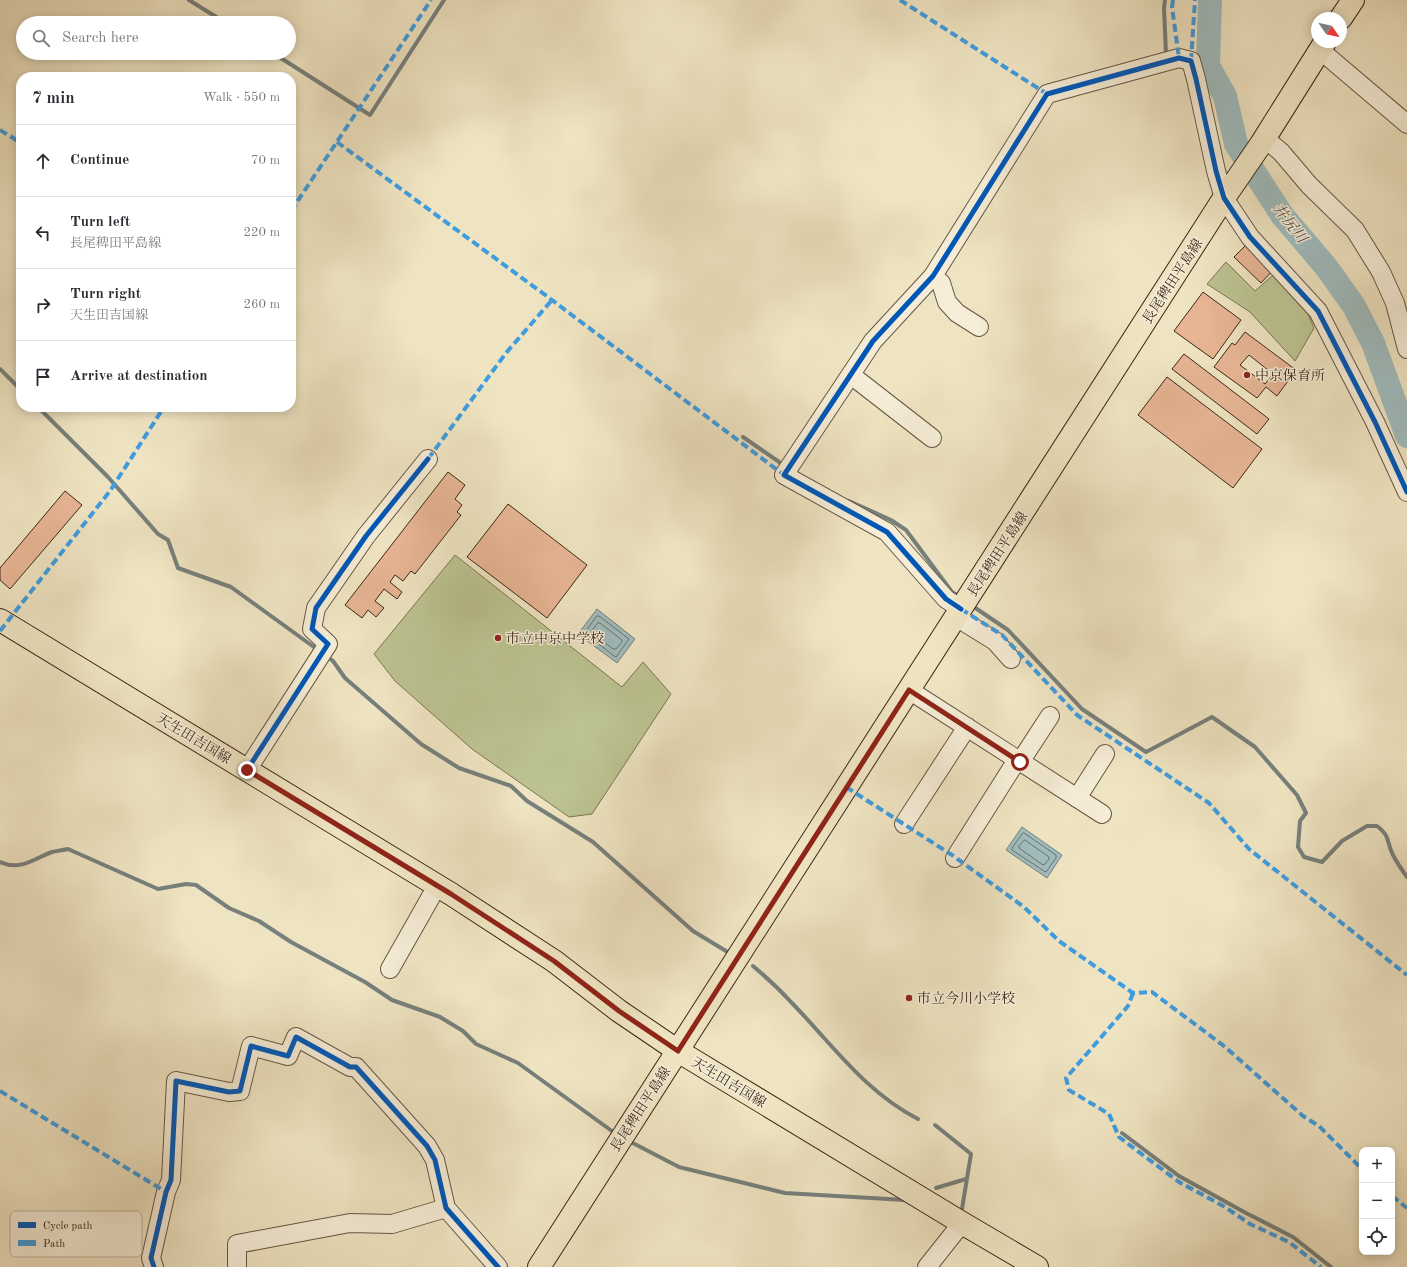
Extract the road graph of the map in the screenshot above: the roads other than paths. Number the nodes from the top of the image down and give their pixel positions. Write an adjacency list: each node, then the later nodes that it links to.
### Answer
1 (1353, 0): 2 (main road)
2 (1345, 12)
3 (1321, 48): 6 (main road, 長尾稗田平島線)
4 (1324, 48): 5 (street)
5 (1407, 124)
6 (1263, 141): 7 (main road, 長尾稗田平島線); 10 (street)
7 (1227, 194): 8 (street); 14 (street); 15 (main road, 長尾稗田平島線)
8 (933, 276): 9 (street); 11 (street)
9 (979, 327)
10 (1407, 349)
11 (851, 375): 12 (street); 15 (street)
12 (932, 438)
13 (428, 459): 23 (street)
14 (1407, 492)
15 (959, 613): 17 (street); 18 (main road, 長尾稗田平島線)
16 (0, 620): 23 (main road, 天生田吉国線)
17 (1011, 658)
18 (909, 690): 20 (street); 30 (main road, 長尾稗田平島線)
19 (1050, 716): 22 (street)
20 (967, 727): 22 (street); 26 (street)
21 (1105, 754): 24 (street)
22 (1019, 761): 24 (street); 27 (street)
23 (247, 770): 28 (main road, 天生田吉国線)
24 (1077, 798): 25 (street)
25 (1102, 814)
26 (904, 824)
27 (955, 858)
28 (437, 886): 29 (street); 30 (main road, 天生田吉国線)
29 (390, 969)
30 (678, 1051): 32 (main road, 天生田吉国線); 36 (main road, 長尾稗田平島線)
31 (446, 1208): 33 (street); 34 (street); 35 (street)
32 (962, 1223): 37 (street); 38 (main road, 天生田吉国線)
33 (154, 1267)
34 (237, 1267)
35 (498, 1267)
36 (539, 1267)
37 (926, 1267)
38 (1037, 1267)

